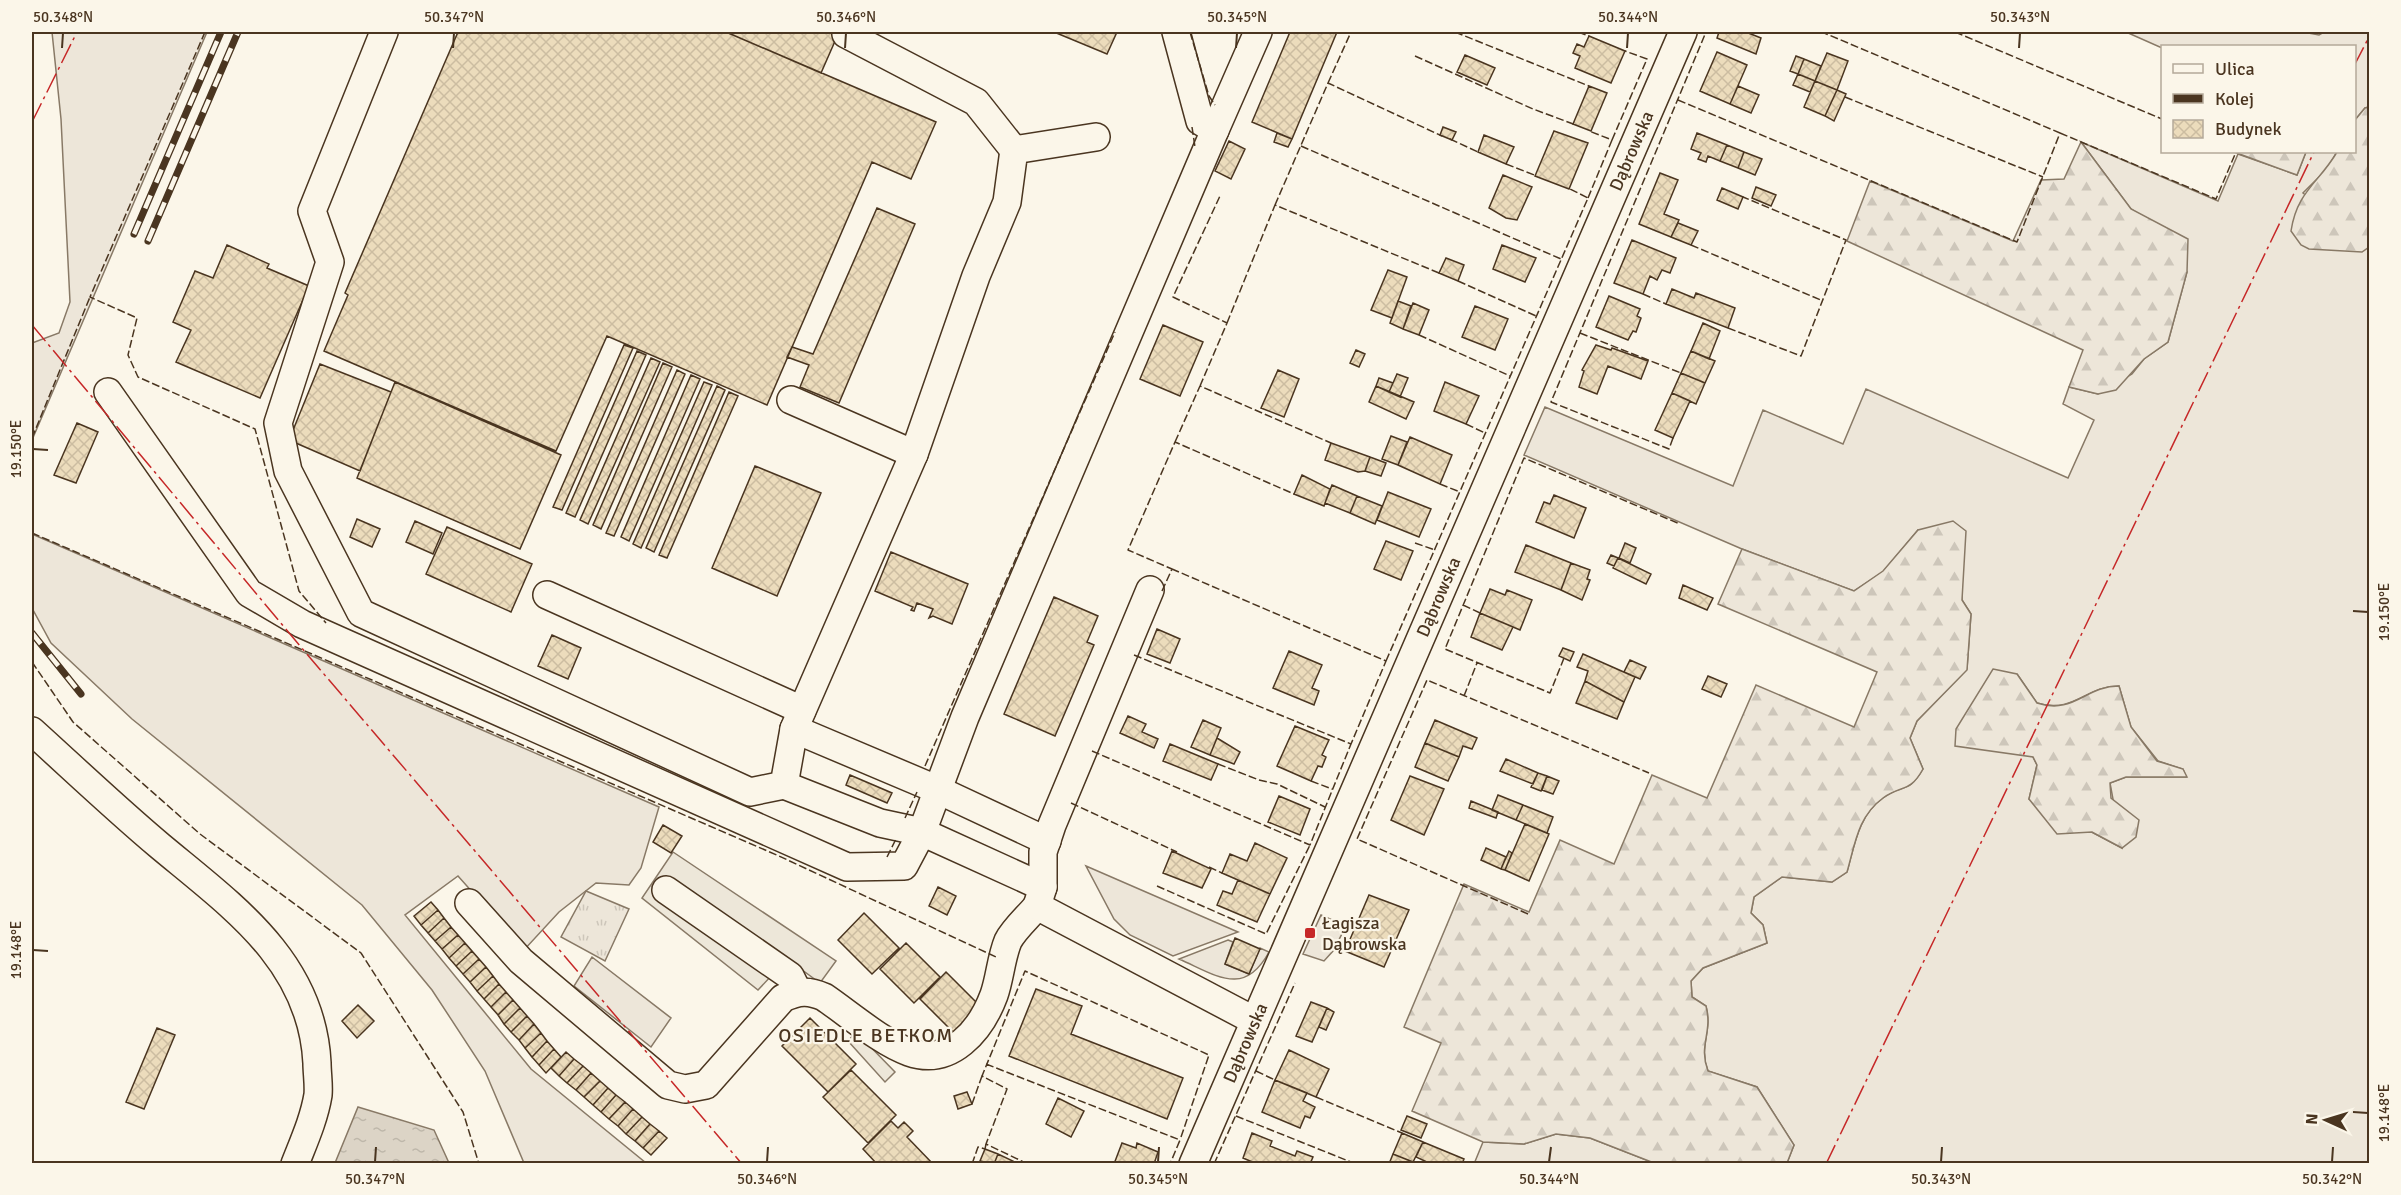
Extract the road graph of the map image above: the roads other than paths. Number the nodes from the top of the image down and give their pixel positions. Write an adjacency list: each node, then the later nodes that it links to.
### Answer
1 (384, 32): 16 (street)
2 (1176, 32): 6 (street)
3 (1258, 32): 6 (street)
4 (1683, 32): 24 (street, Dąbrowska)
5 (846, 34): 8 (street)
6 (1215, 130): 17 (street)
7 (1096, 137): 8 (street)
8 (1014, 150): 11 (street)
9 (108, 392): 18 (street)
10 (791, 399): 11 (street)
11 (914, 454): 14 (street)
12 (1150, 590): 19 (street)
13 (547, 595): 14 (street)
14 (798, 719): 16 (street); 17 (street)
15 (32, 731): 25 (street)
16 (784, 785): 18 (street)
17 (936, 789): 18 (street); 19 (street)
18 (922, 832): 21 (street)
19 (1047, 841): 21 (street)
20 (666, 890): 23 (street)
21 (1040, 897): 23 (street); 24 (street)
22 (470, 903): 23 (street)
23 (798, 992)
24 (1255, 1021): 26 (street, Dąbrowska)
25 (295, 1164)
26 (1193, 1164)

